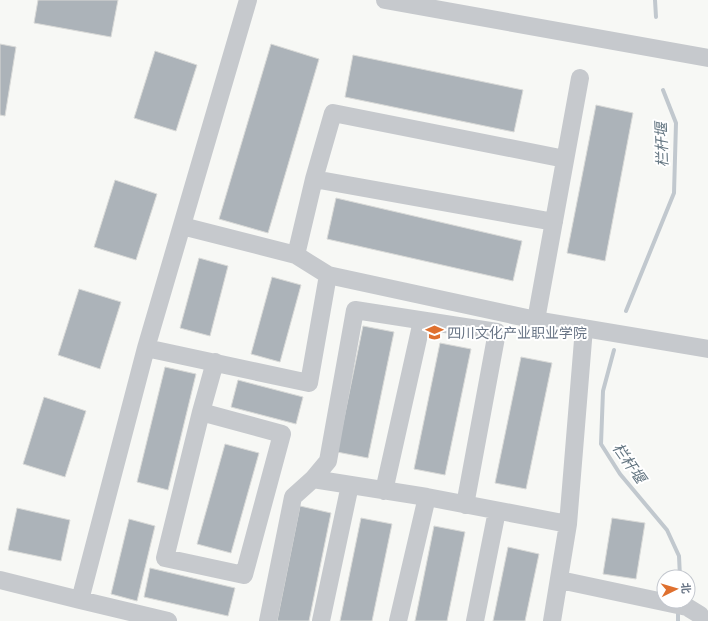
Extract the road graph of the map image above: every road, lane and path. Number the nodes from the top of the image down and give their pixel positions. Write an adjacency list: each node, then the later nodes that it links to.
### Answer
1 (248, 0): 8 (street)
2 (385, 0): 3 (street)
3 (708, 58)
4 (580, 78): 5 (street)
5 (565, 159): 6 (street); 7 (street)
6 (314, 179): 7 (street); 9 (street)
7 (554, 222): 12 (street)
8 (182, 226): 9 (street); 14 (street)
9 (296, 255): 10 (street)
10 (328, 276): 12 (street); 16 (street)
11 (422, 320): 18 (street); 20 (street); 22 (street)
12 (536, 320): 13 (street)
13 (584, 328): 15 (street); 24 (street)
14 (146, 348): 16 (street); 27 (street)
15 (708, 349)
16 (215, 362): 17 (street)
17 (201, 412): 17 (street)
18 (313, 479): 19 (street); 29 (street)
19 (350, 485): 20 (street); 30 (street)
20 (384, 491): 21 (street)
21 (427, 498): 22 (street); 31 (street)
22 (465, 505): 23 (street)
23 (497, 511): 24 (street); 32 (street)
24 (568, 524): 26 (street)
25 (0, 580): 27 (street)
26 (560, 580): 33 (street); 34 (street)
27 (80, 600): 28 (street)
28 (168, 621)
29 (268, 621)
30 (321, 621)
31 (398, 621)
32 (475, 621)
33 (552, 621)
34 (702, 621)

